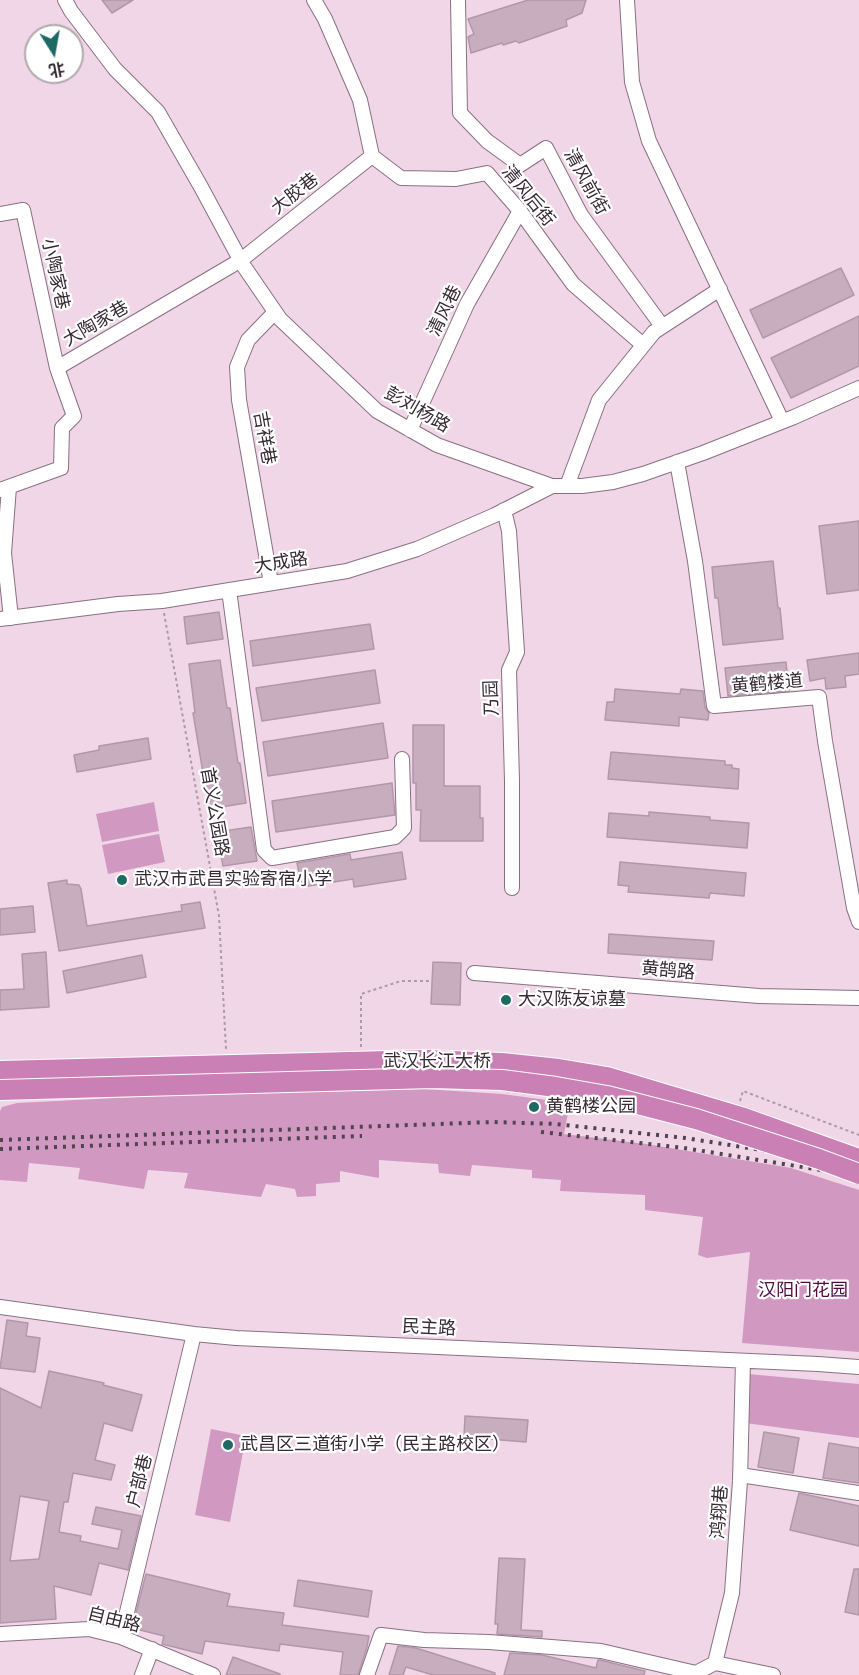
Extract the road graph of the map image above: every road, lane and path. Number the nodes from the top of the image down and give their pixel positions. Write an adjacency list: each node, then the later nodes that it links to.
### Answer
1 (65, 0): 8 (street, 彭刘杨路)
2 (314, 0): 5 (street)
3 (459, 0): 11 (street, 清风前街)
4 (627, 0): 9 (street)
5 (372, 156): 6 (street, 清风后街); 8 (street, 大胶巷)
6 (520, 211): 12 (street, 清风后街); 16 (street, 清风巷)
7 (0, 214): 13 (street, 小陶家巷)
8 (241, 261): 10 (street, 彭刘杨路); 13 (street, 大陶家巷)
9 (720, 289): 11 (street); 15 (street)
10 (275, 312): 16 (street, 彭刘杨路); 22 (street, 吉祥巷)
11 (662, 327): 12 (street)
12 (643, 345): 19 (street)
13 (57, 368): 20 (street, 大陶家巷)
14 (859, 388): 15 (street, 彭刘杨路)
15 (782, 421): 17 (street, 彭刘杨路)
16 (410, 430): 18 (street, 彭刘杨路)
17 (677, 462): 19 (street, 彭刘杨路); 28 (street, 黄鹤楼道)
18 (552, 486): 19 (street, 彭刘杨路); 21 (street, 大成路)
19 (567, 486)
20 (4, 488): 25 (street)
21 (504, 510): 22 (street, 大成路); 27 (street, 乃园)
22 (271, 583): 23 (street, 大成路)
23 (229, 590): 24 (street, 大成路); 26 (street)
24 (162, 601): 25 (street, 大成路); 33 (path, 首义公园路)
25 (6, 618)
26 (402, 759)
27 (512, 888)
28 (859, 922)
29 (474, 973): 31 (street, 黄鹄路)
30 (432, 981): 32 (path)
31 (859, 998)
32 (360, 1062): 33 (highway, 武汉长江大桥); 36 (highway, 武汉长江大桥)
33 (227, 1065): 34 (highway, 武汉长江大桥)
34 (0, 1071)
35 (0, 1090): 39 (highway, 武汉长江大桥, bridge)
36 (736, 1115): 37 (path); 38 (highway, 武汉长江大桥)
37 (859, 1135)
38 (859, 1159)
39 (859, 1174)
40 (0, 1307): 41 (street, 民主路)
41 (194, 1334): 42 (street, 民主路); 47 (street, 户部巷)
42 (743, 1361): 43 (street, 民主路); 44 (street, 鸿翔巷)
43 (859, 1367)
44 (740, 1475): 45 (street); 49 (street, 鸿翔巷)
45 (859, 1493)
46 (0, 1634): 47 (street, 自由路)
47 (121, 1636): 48 (street, 自由路)
48 (152, 1649): 50 (street, 自由路); 51 (street)
49 (715, 1663): 52 (street); 53 (street)
50 (210, 1674)
51 (142, 1675)
52 (367, 1675)
53 (773, 1675)

